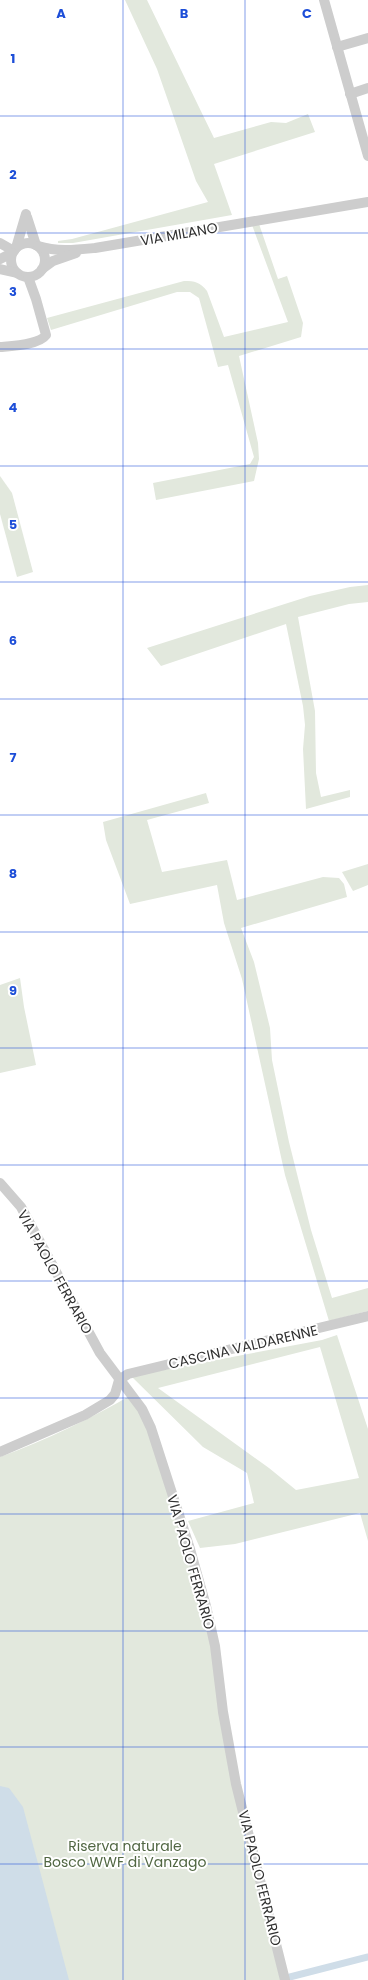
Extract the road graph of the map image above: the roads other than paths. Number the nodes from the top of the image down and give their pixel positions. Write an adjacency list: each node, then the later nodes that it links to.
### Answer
1 (324, 0): 3 (street)
2 (368, 38): 3 (street)
3 (338, 47): 5 (street)
4 (368, 88): 5 (street)
5 (350, 94): 6 (street)
6 (368, 156)
7 (368, 202): 10 (street, VIA MILANO)
8 (0, 243): 11 (street)
9 (37, 246): 10 (street, VIA MILANO); 11 (street); 11 (street); 14 (street)
10 (95, 248): 14 (street, VIA MILANO)
11 (14, 250): 12 (street); 15 (street)
12 (0, 258)
13 (0, 269): 15 (street)
14 (42, 269): 16 (street)
15 (18, 273): 16 (street)
16 (28, 276): 17 (street)
17 (0, 347)
18 (0, 1183): 20 (street, VIA PAOLO FERRARIO)
19 (368, 1316): 20 (street, CASCINA VALDARENNE)
20 (120, 1380): 21 (street); 22 (street, VIA PAOLO FERRARIO)
21 (0, 1452)
22 (285, 1980)

